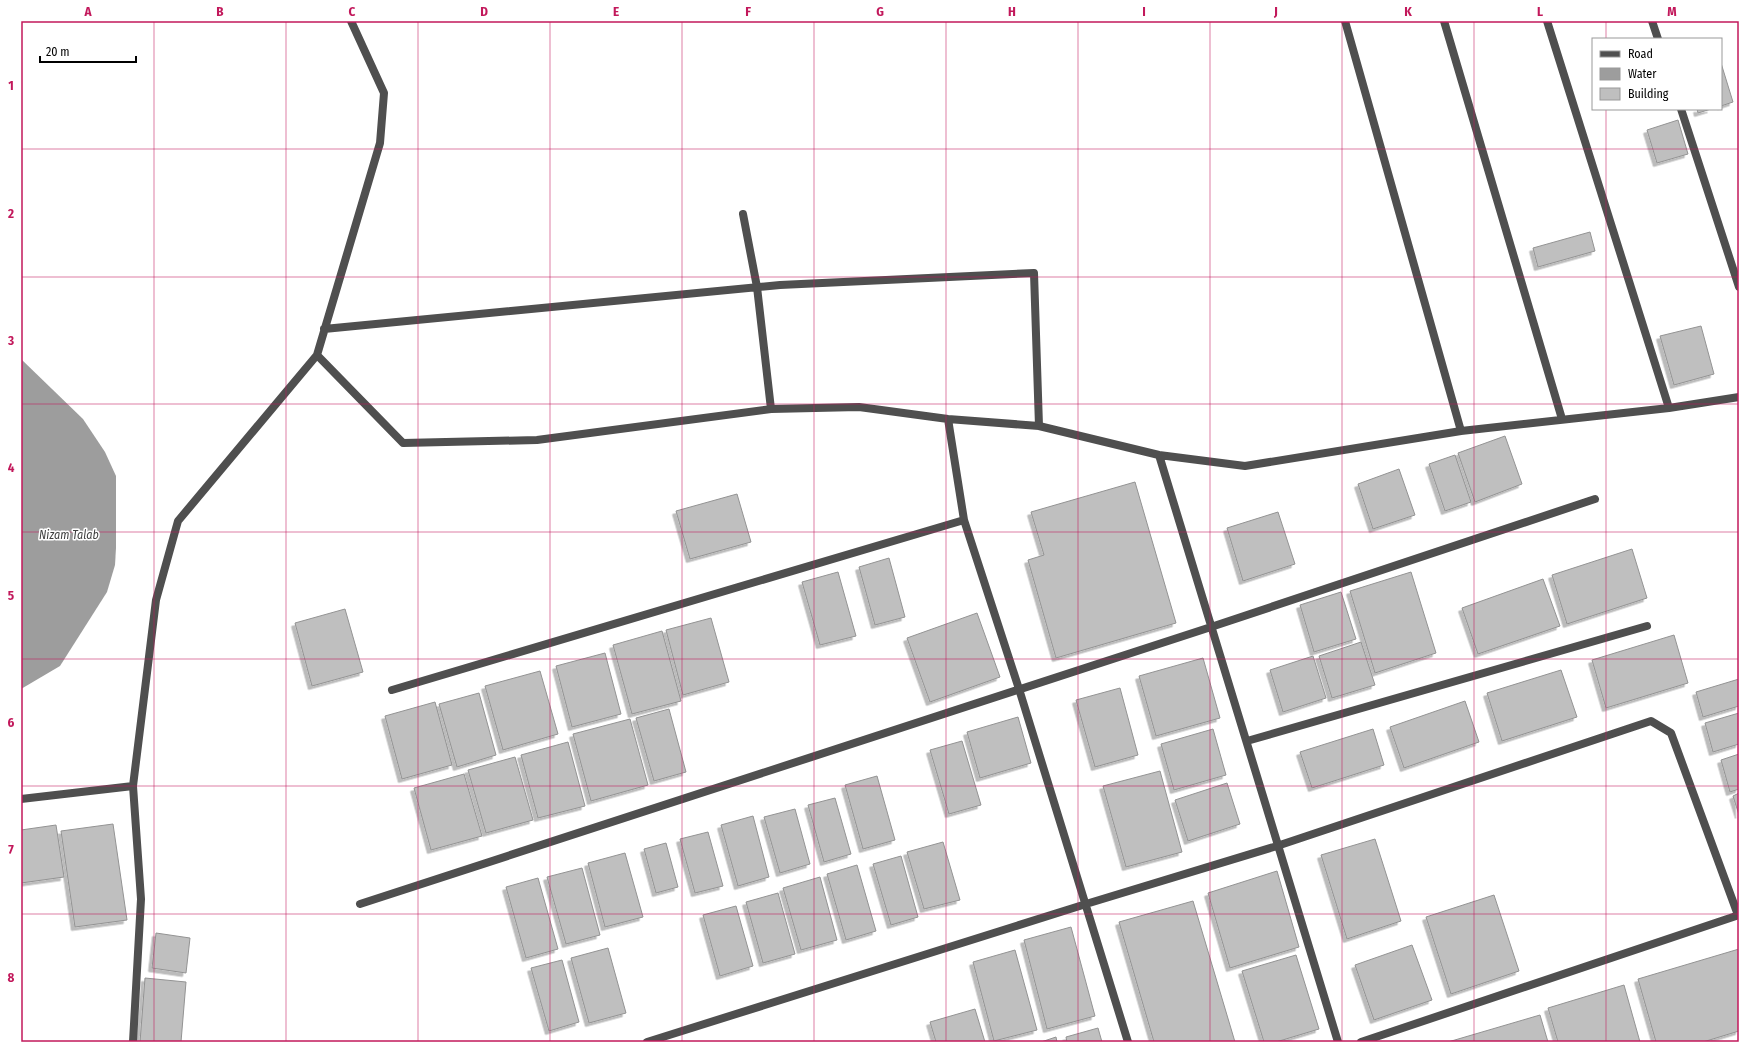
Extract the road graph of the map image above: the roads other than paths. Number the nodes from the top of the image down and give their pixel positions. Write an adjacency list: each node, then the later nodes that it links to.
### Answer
1 (351, 21): 11 (street)
2 (1345, 21): 19 (street)
3 (1444, 21): 17 (street)
4 (1546, 21): 14 (street)
5 (1652, 21): 6 (street)
6 (1658, 38)
7 (1681, 110): 10 (street)
8 (743, 214): 9 (street)
9 (757, 287): 11 (street); 15 (street); 18 (street)
10 (1739, 287)
11 (324, 329): 12 (street)
12 (317, 355): 15 (street); 28 (street)
13 (1739, 397): 14 (street)
14 (1670, 408): 17 (street)
15 (770, 409): 16 (street)
16 (948, 419): 18 (street); 22 (street)
17 (1562, 419): 19 (street)
18 (1039, 426): 20 (street)
19 (1461, 431): 20 (street)
20 (1160, 455): 24 (street)
21 (1595, 499): 24 (street)
22 (964, 520): 25 (street); 26 (street)
23 (1647, 626): 27 (street)
24 (1211, 627): 25 (street); 27 (street)
25 (1019, 688): 31 (street); 32 (street)
26 (392, 690)
27 (1247, 741): 30 (street)
28 (133, 786): 29 (street); 34 (street)
29 (21, 799)
30 (1277, 846): 32 (street); 33 (street); 37 (street)
31 (360, 904)
32 (1086, 904): 35 (street); 36 (street)
33 (1738, 915): 38 (street)
34 (133, 1042)
35 (647, 1042)
36 (1128, 1042)
37 (1338, 1042)
38 (1361, 1042)

